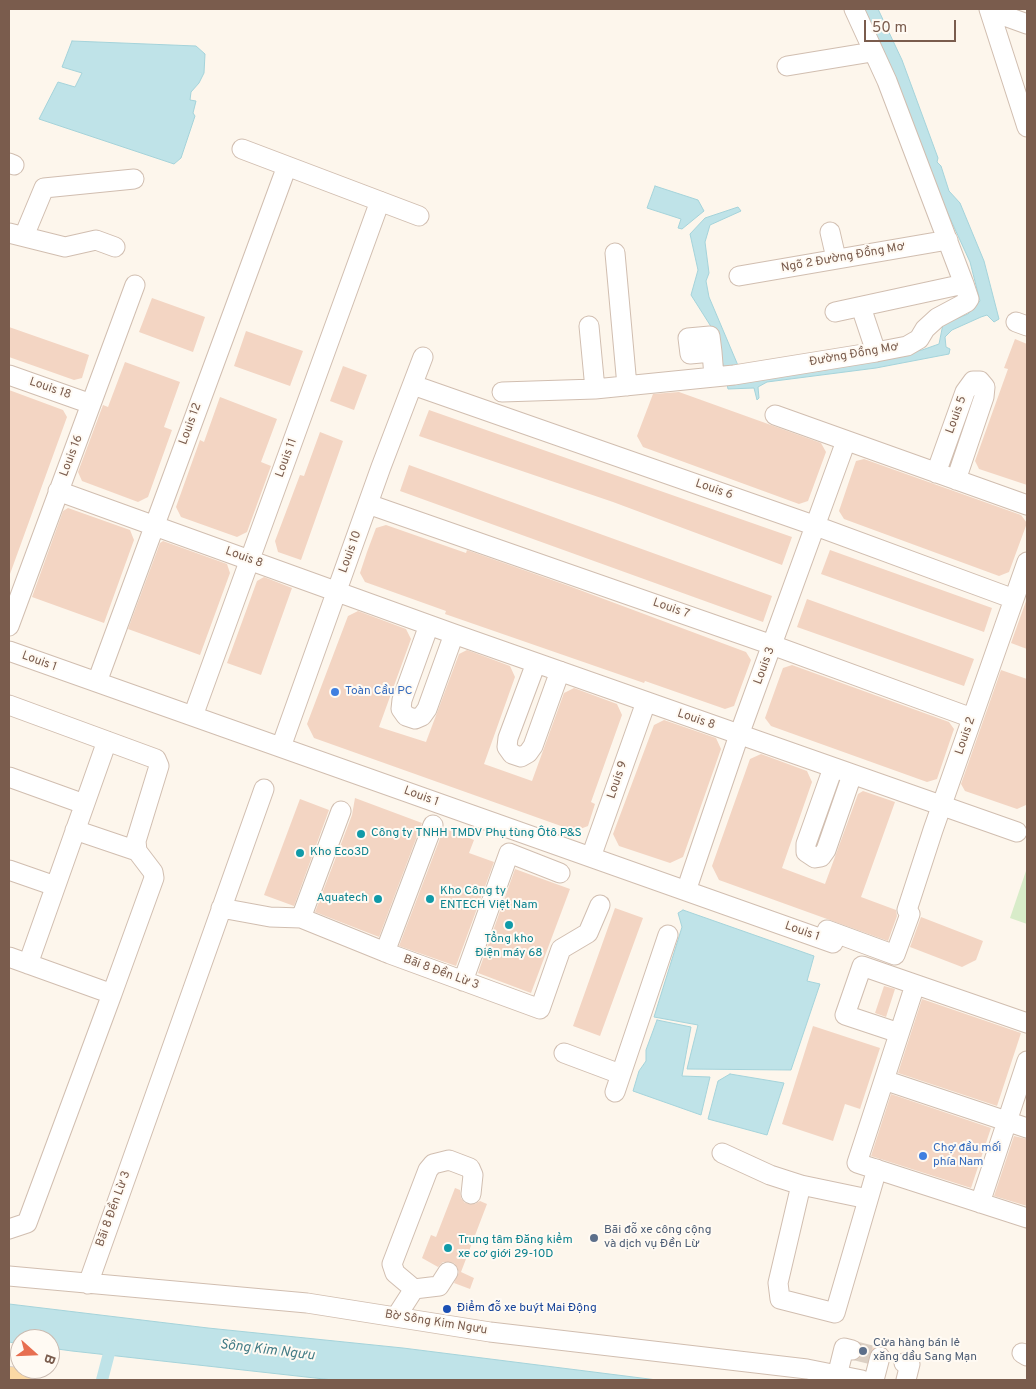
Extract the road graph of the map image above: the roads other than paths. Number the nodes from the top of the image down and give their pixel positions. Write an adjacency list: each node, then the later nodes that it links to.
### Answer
1 (854, 9): 4 (street, Đường Đồng Mơ)
2 (990, 10): 3 (street); 6 (street)
3 (1027, 24)
4 (872, 52): 5 (street); 14 (street, Đường Đồng Mơ)
5 (787, 66)
6 (1027, 127)
7 (242, 150): 8 (street)
8 (287, 166): 10 (street); 41 (street, Louis 12)
9 (134, 179): 13 (street)
10 (380, 201): 11 (street); 43 (street, Louis 11)
11 (419, 216)
12 (830, 232): 17 (street)
13 (17, 234): 15 (street)
14 (948, 240): 17 (street, Ngõ 2 Đường Đồng Mơ); 19 (street, Đường Đồng Mơ)
15 (115, 247)
16 (615, 253): 30 (street)
17 (836, 258): 18 (street, Ngõ 2 Đường Đồng Mơ)
18 (739, 276)
19 (964, 284): 21 (street); 25 (street, Đường Đồng Mơ)
20 (135, 285): 33 (street, Louis 16)
21 (861, 307): 22 (street); 25 (street)
22 (835, 312)
23 (594, 332): 31 (street)
24 (685, 338): 28 (street)
25 (876, 352): 28 (street, Đường Đồng Mơ)
26 (424, 357): 29 (street, Louis 10)
27 (9, 375): 33 (street, Louis 18)
28 (714, 377): 30 (street, Đường Đồng Mơ)
29 (413, 385): 39 (street, Louis 10); 42 (street, Louis 6)
30 (627, 386): 31 (street, Đường Đồng Mơ)
31 (595, 390): 32 (street, Đường Đồng Mơ)
32 (502, 392)
33 (91, 404): 38 (street, Louis 16)
34 (774, 415): 35 (street)
35 (846, 441): 36 (street); 42 (street, Louis 3)
36 (936, 473): 37 (street); 37 (street, Louis 5)
37 (956, 480): 40 (street)
38 (58, 491): 41 (street, Louis 8); 48 (street, Louis 16)
39 (368, 504): 45 (street, Louis 10); 50 (street, Louis 7)
40 (1027, 504)
41 (154, 526): 43 (street, Louis 8); 54 (street, Louis 12)
42 (816, 526): 46 (street, Louis 6); 50 (street, Louis 3)
43 (250, 560): 45 (street, Louis 8); 57 (street, Louis 11)
44 (1027, 562): 46 (street, Louis 2)
45 (336, 592): 47 (street, Louis 8); 61 (street, Louis 10)
46 (1014, 599): 58 (street, Louis 2)
47 (429, 625): 49 (street, Louis 8); 49 (street)
48 (9, 626)
49 (454, 634): 52 (street, Louis 8)
50 (772, 645): 58 (street, Louis 7); 59 (street, Louis 3)
51 (9, 651): 54 (street, Louis 1)
52 (536, 663): 53 (street, Louis 8); 53 (street)
53 (560, 672): 55 (street, Louis 8)
54 (97, 682): 57 (street, Louis 1)
55 (646, 702): 59 (street, Louis 8); 73 (street, Louis 9)
56 (9, 705): 60 (street)
57 (193, 716): 61 (street, Louis 1)
58 (972, 718): 67 (street, Louis 2)
59 (740, 735): 62 (street, Louis 8); 77 (street, Louis 3)
60 (107, 741): 66 (street); 72 (street)
61 (281, 748): 73 (street, Louis 1)
62 (833, 768): 63 (street, Louis 8); 63 (street)
63 (852, 775): 67 (street, Louis 8)
64 (9, 777): 66 (street)
65 (264, 788): 79 (street, Bãi 8 Đền Lừ 3)
66 (84, 804): 70 (street)
67 (942, 806): 71 (street, Louis 8); 82 (street, Louis 2)
68 (341, 811): 80 (street)
69 (433, 824): 83 (street)
70 (75, 830): 72 (street); 76 (street)
71 (1017, 832)
72 (137, 851): 88 (street)
73 (591, 857): 77 (street, Louis 1)
74 (9, 870): 76 (street)
75 (560, 873): 86 (street)
76 (55, 886): 85 (street)
77 (686, 891): 82 (street, Louis 1)
78 (600, 905): 86 (street, Bãi 8 Đền Lừ 3)
79 (221, 908): 80 (street, Bãi 8 Đền Lừ 3); 108 (street, Bãi 8 Đền Lừ 3)
80 (301, 918): 83 (street, Bãi 8 Đền Lừ 3)
81 (668, 935): 93 (street)
82 (828, 941)
83 (384, 952): 86 (street, Bãi 8 Đền Lừ 3)
84 (9, 957): 85 (street)
85 (28, 964): 88 (street)
86 (463, 981)
87 (915, 985): 89 (street); 90 (street); 90 (street)
88 (112, 994): 105 (street)
89 (1027, 1023)
90 (899, 1033): 94 (street)
91 (564, 1053): 93 (street)
92 (1027, 1061): 96 (street)
93 (620, 1074): 95 (street)
94 (884, 1080): 96 (street); 99 (street)
95 (615, 1092)
96 (1007, 1122): 97 (street); 103 (street)
97 (1027, 1128)
98 (722, 1153): 100 (street)
99 (877, 1169): 102 (street); 103 (street)
100 (801, 1185): 102 (street); 102 (street)
101 (471, 1194): 109 (street)
102 (868, 1199)
103 (980, 1203): 104 (street)
104 (1027, 1218)
105 (9, 1229)
106 (448, 1272): 109 (street)
107 (9, 1276): 108 (street, Bờ Sông Kim Ngưu)
108 (88, 1284): 110 (street, Bờ Sông Kim Ngưu)
109 (414, 1289): 110 (street)
110 (396, 1317): 113 (street, Bờ Sông Kim Ngưu)
111 (852, 1350): 113 (street)
112 (890, 1363): 117 (street)
113 (837, 1377): 116 (street, Bờ Sông Kim Ngưu)
114 (9, 1379): 115 (main road)
115 (19, 1380)
116 (862, 1380)
117 (874, 1380)

